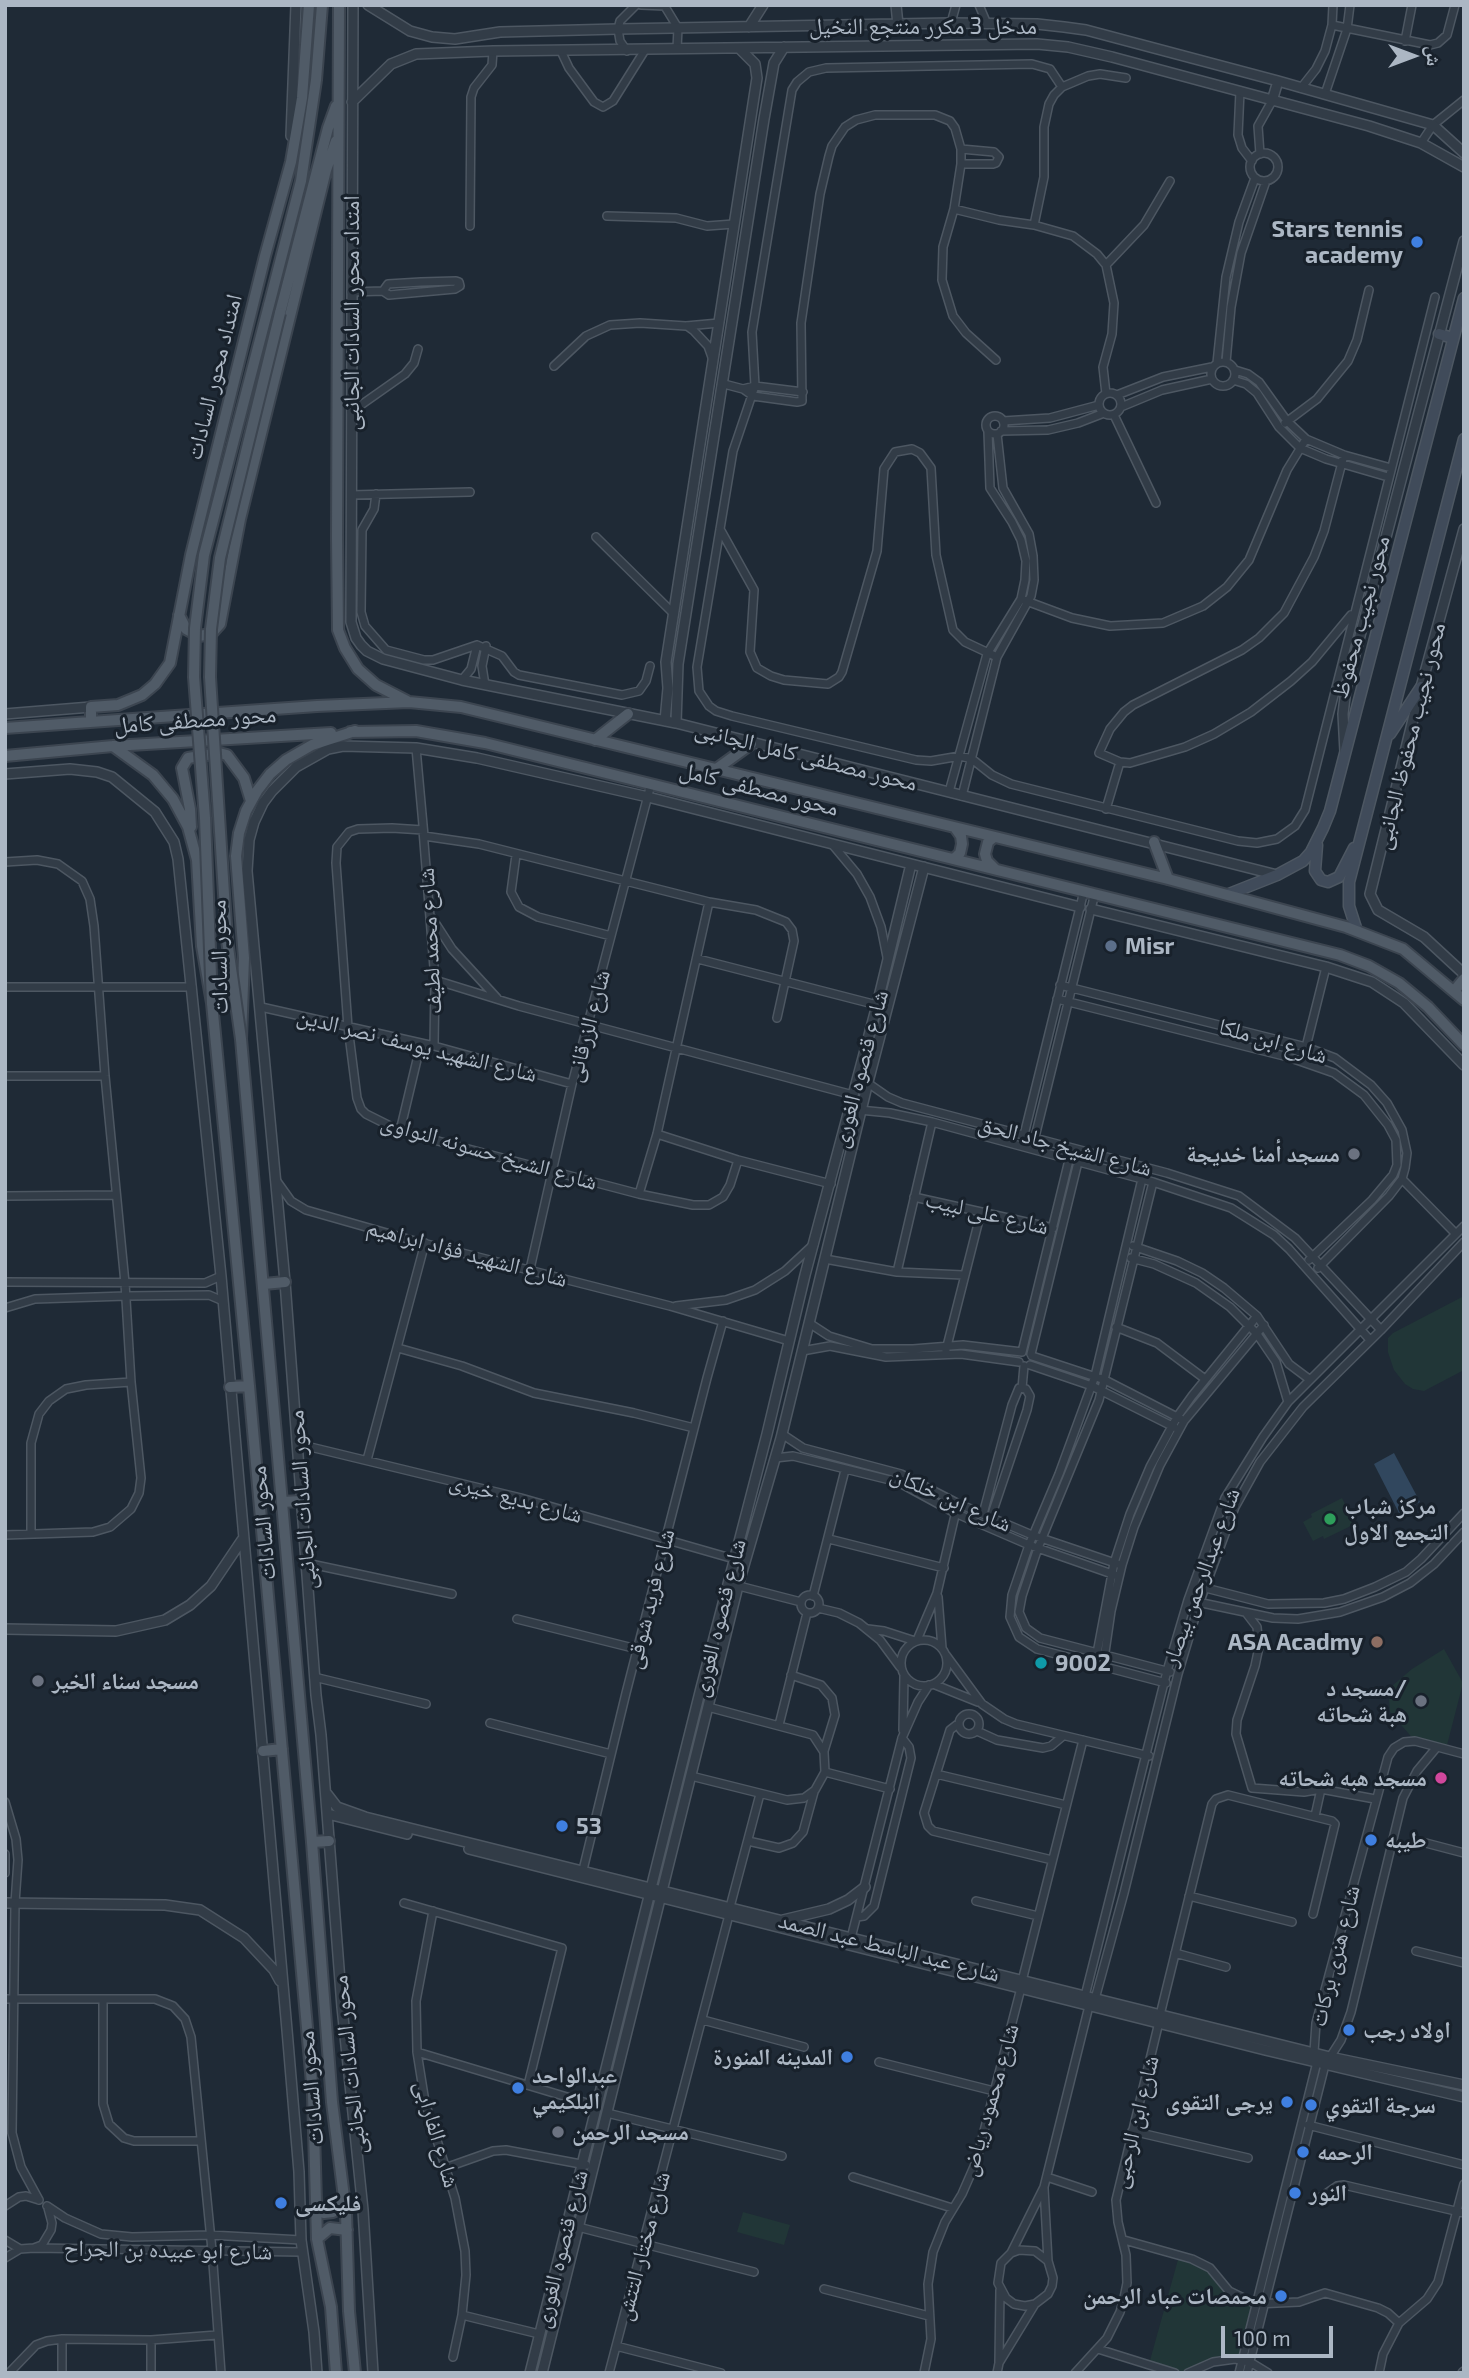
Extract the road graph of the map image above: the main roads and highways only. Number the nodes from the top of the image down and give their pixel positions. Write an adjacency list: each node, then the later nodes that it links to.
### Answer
1 (309, 5): 12 (main road, امتداد محور السادات)
2 (322, 5): 40 (main road, امتداد محور السادات, bridge)
3 (339, 5): 4 (main road)
4 (338, 99): 5 (main road); 41 (main road, bridge)
5 (338, 136): 6 (main road); 12 (main road)
6 (338, 202): 7 (main road); 14 (main road)
7 (352, 202)
8 (1464, 298): 10 (main road, محور نجيب محفوظ)
9 (1439, 334): 10 (main road)
10 (1453, 338): 30 (main road, محور نجيب محفوظ)
11 (1464, 439): 19 (main road)
12 (179, 615): 16 (main road, امتداد محور السادات)
13 (1422, 687): 19 (main road)
14 (409, 702): 16 (main road, محور مصطفى كامل); 20 (main road, محور مصطفى كامل)
15 (628, 714): 20 (main road)
16 (91, 722): 17 (main road, محور مصطفى كامل)
17 (5, 729)
18 (355, 731): 22 (main road, محور مصطفى كامل); 25 (main road, محور السادات); 32 (main road, محور مصطفى كامل)
19 (1387, 737): 28 (main road)
20 (595, 740): 24 (main road, محور مصطفى كامل)
21 (751, 744): 24 (main road)
22 (113, 746): 23 (main road, محور مصطفى كامل); 27 (main road, محور السادات)
23 (5, 756)
24 (715, 770): 26 (main road, محور مصطفى كامل)
25 (251, 801): 27 (main road); 41 (main road, محور السادات)
26 (956, 829): 29 (main road, محور مصطفى كامل); 32 (main road)
27 (191, 833): 40 (main road, محور السادات)
28 (1362, 835): 30 (main road); 36 (main road)
29 (994, 837): 33 (main road); 34 (main road, محور مصطفى كامل)
30 (1317, 841): 35 (main road, محور نجيب محفوظ)
31 (1154, 842): 34 (main road)
32 (954, 859): 33 (main road, محور مصطفى كامل)
33 (996, 869): 42 (main road, محور مصطفى كامل)
34 (1168, 879): 35 (main road, محور مصطفى كامل)
35 (1229, 894): 36 (main road, محور مصطفى كامل)
36 (1357, 931): 38 (main road, محور مصطفى كامل)
37 (1464, 976): 38 (main road)
38 (1455, 990): 39 (main road, محور مصطفى كامل)
39 (1464, 1000)
40 (212, 1003): 45 (main road, محور السادات)
41 (242, 1039): 44 (main road, محور السادات)
42 (1464, 1045)
43 (285, 1282): 44 (main road)
44 (264, 1284): 48 (main road, محور السادات)
45 (249, 1386): 46 (main road); 49 (main road, محور السادات)
46 (230, 1387)
47 (301, 1501): 48 (main road)
48 (282, 1502): 52 (main road, محور السادات)
49 (282, 1749): 50 (main road); 54 (main road, محور السادات)
50 (263, 1751)
51 (329, 1841): 52 (main road)
52 (312, 1842): 53 (main road, محور السادات)
53 (344, 2198): 54 (main road); 55 (main road, محور السادات)
54 (316, 2210): 56 (main road, محور السادات)
55 (347, 2230): 56 (main road); 58 (main road, محور السادات)
56 (317, 2239): 57 (main road, محور السادات)
57 (336, 2373)
58 (355, 2373)

